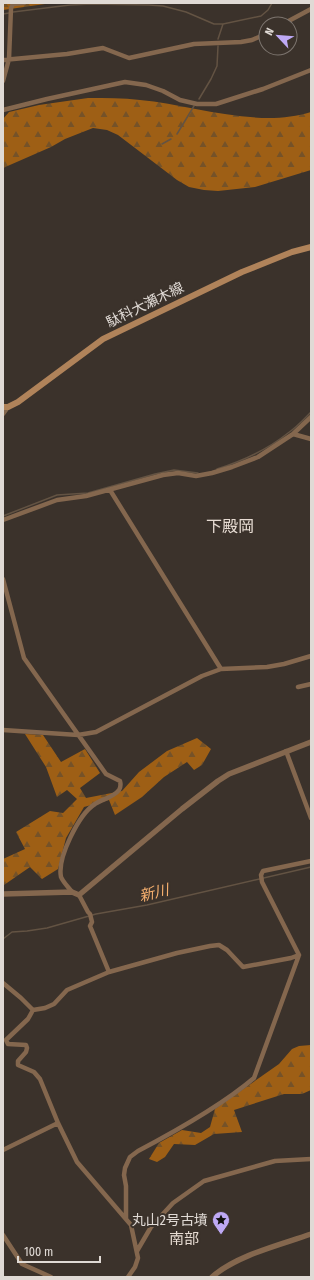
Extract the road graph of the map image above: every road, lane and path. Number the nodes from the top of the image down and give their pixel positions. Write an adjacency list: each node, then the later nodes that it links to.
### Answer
1 (24, 3): 5 (street)
2 (311, 9): 3 (street)
3 (298, 16)
4 (258, 37): 5 (street)
5 (9, 59): 6 (street); 8 (street)
6 (3, 60)
7 (311, 70): 9 (street)
8 (3, 81)
9 (3, 110)
10 (311, 247): 11 (main road, 駄科大瀬木線)
11 (6, 407): 12 (street)
12 (3, 414)
13 (311, 417): 14 (street)
14 (293, 434): 15 (street); 16 (street)
15 (311, 440)
16 (110, 490): 17 (street); 20 (street)
17 (3, 520)
18 (3, 579): 24 (street)
19 (311, 656): 20 (street)
20 (221, 669): 24 (street)
21 (311, 684): 22 (street)
22 (298, 686)
23 (3, 730): 24 (street)
24 (78, 735): 29 (street)
25 (311, 742): 26 (street)
26 (286, 751): 27 (street); 31 (street)
27 (311, 818)
28 (311, 861): 32 (street)
29 (72, 892): 30 (street); 31 (street)
30 (3, 894)
31 (79, 895): 33 (street)
32 (299, 955): 33 (street); 39 (street)
33 (109, 972): 35 (street)
34 (3, 983): 35 (street)
35 (33, 1010): 36 (street)
36 (58, 1123): 37 (street); 39 (street)
37 (3, 1150)
38 (311, 1159): 42 (street)
39 (126, 1218): 42 (street)
40 (311, 1234): 45 (street)
41 (3, 1235): 43 (street)
42 (137, 1251): 44 (street)
43 (51, 1277)
44 (128, 1277)
45 (212, 1277)

